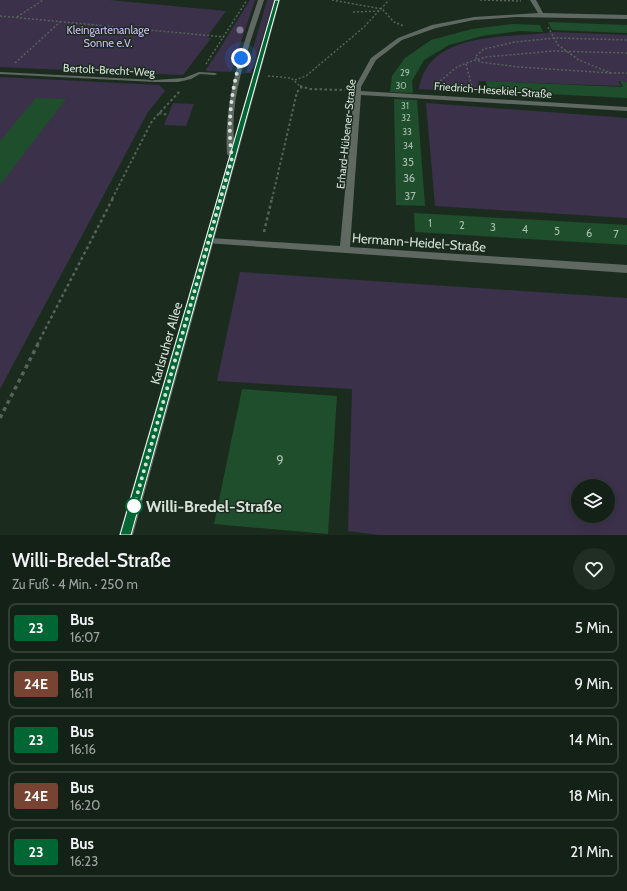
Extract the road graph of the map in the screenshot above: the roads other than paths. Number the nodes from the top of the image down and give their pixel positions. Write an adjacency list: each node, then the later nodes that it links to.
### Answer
1 (261, 0): 10 (street, Karlsruher Allee)
2 (277, 0): 10 (street, Karlsruher Allee)
3 (533, 1): 4 (street)
4 (540, 14): 5 (street, Erhard-Hübener-Straße); 8 (street, Erhard-Hübener-Straße)
5 (627, 17)
6 (0, 73): 7 (lane, Bertolt-Brecht-Weg)
7 (215, 74)
8 (358, 90): 9 (street, Friedrich-Hesekiel-Straße); 12 (street, Erhard-Hübener-Straße)
9 (627, 109)
10 (232, 158): 11 (street, Karlsruher Allee)
11 (209, 241): 12 (street, Hermann-Heidel-Straße); 14 (street, Karlsruher Allee)
12 (345, 250): 13 (street, Hermann-Heidel-Straße)
13 (627, 269)
14 (126, 535)

